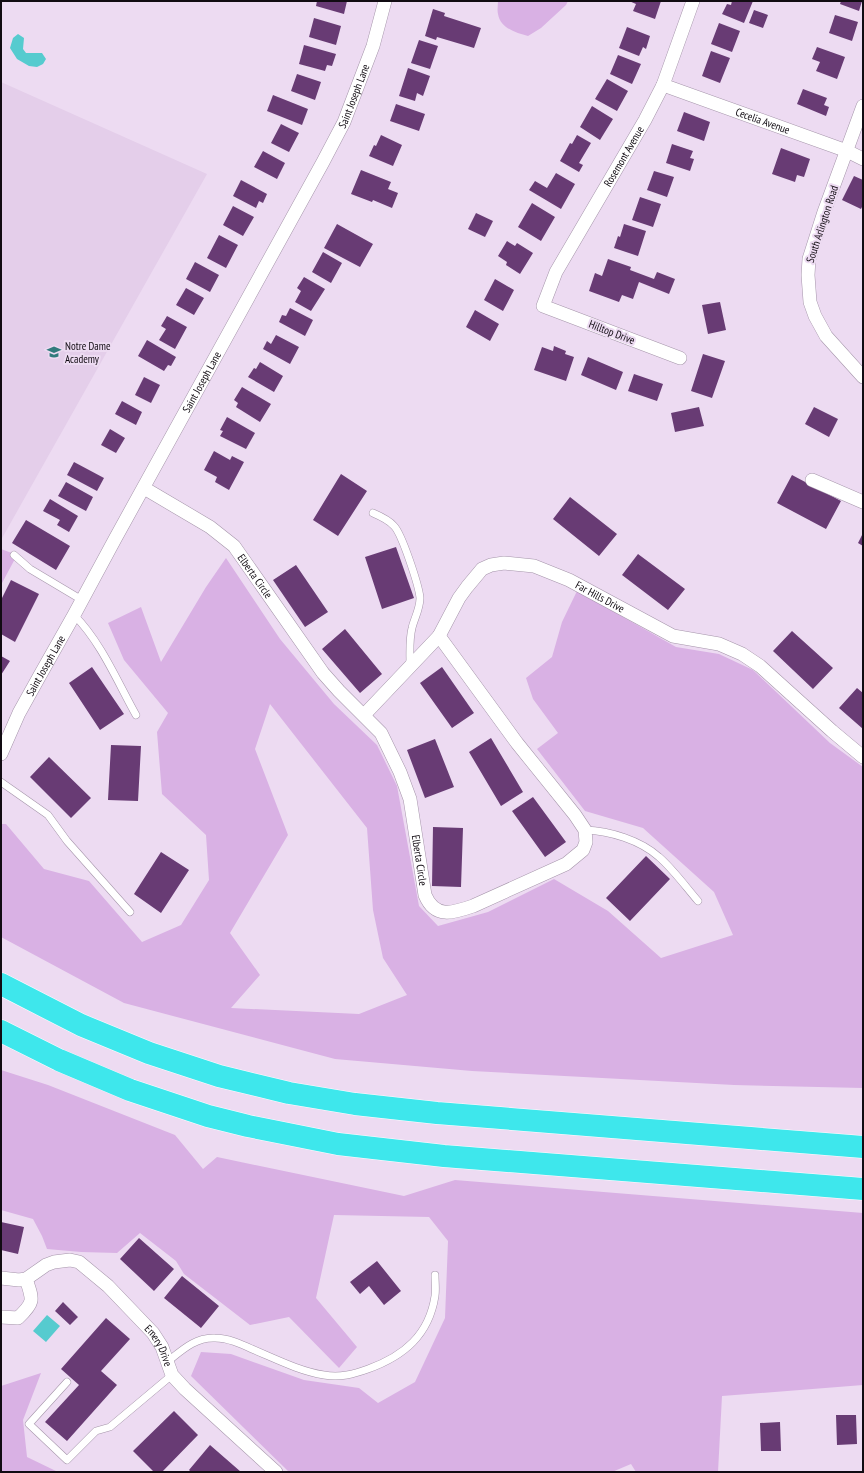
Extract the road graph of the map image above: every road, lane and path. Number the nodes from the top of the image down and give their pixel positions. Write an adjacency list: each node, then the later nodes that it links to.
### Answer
1 (385, 1): 11 (street, Saint Joseph Lane)
2 (693, 1): 3 (street, Rosemont Avenue)
3 (663, 85): 5 (street, Cecelia Avenue); 7 (street, Rosemont Avenue)
4 (863, 106): 5 (street, South Arlington Road)
5 (847, 151): 6 (street, Cecelia Avenue); 9 (street, South Arlington Road)
6 (863, 159)
7 (543, 306): 8 (street, Hilltop Drive)
8 (680, 358)
9 (863, 377)
10 (812, 480): 12 (street)
11 (144, 488): 15 (street, Saint Joseph Lane); 20 (street, Elberta Circle)
12 (863, 502)
13 (373, 513): 18 (lane)
14 (14, 555): 15 (lane)
15 (82, 600): 16 (street, Saint Joseph Lane)
16 (74, 615): 19 (lane); 21 (street, Saint Joseph Lane)
17 (439, 636): 18 (street, Far Hills Drive); 22 (street, Far Hills Drive); 24 (street)
18 (410, 666): 20 (street, Far Hills Drive)
19 (136, 715)
20 (364, 715): 24 (street, Elberta Circle)
21 (1, 754)
22 (863, 757)
23 (1, 782): 26 (lane)
24 (585, 830): 25 (lane)
25 (698, 901)
26 (130, 912)
27 (1, 984): 29 (highway)
28 (1, 1031): 30 (highway)
29 (863, 1147)
30 (863, 1189)
31 (435, 1275): 35 (lane)
32 (1, 1278): 33 (street)
33 (26, 1279): 34 (street); 35 (street, Emery Drive)
34 (1, 1317)
35 (167, 1362): 36 (street, Emery Drive)
36 (172, 1375): 37 (lane); 38 (street, Emery Drive)
37 (67, 1382)
38 (276, 1472)

